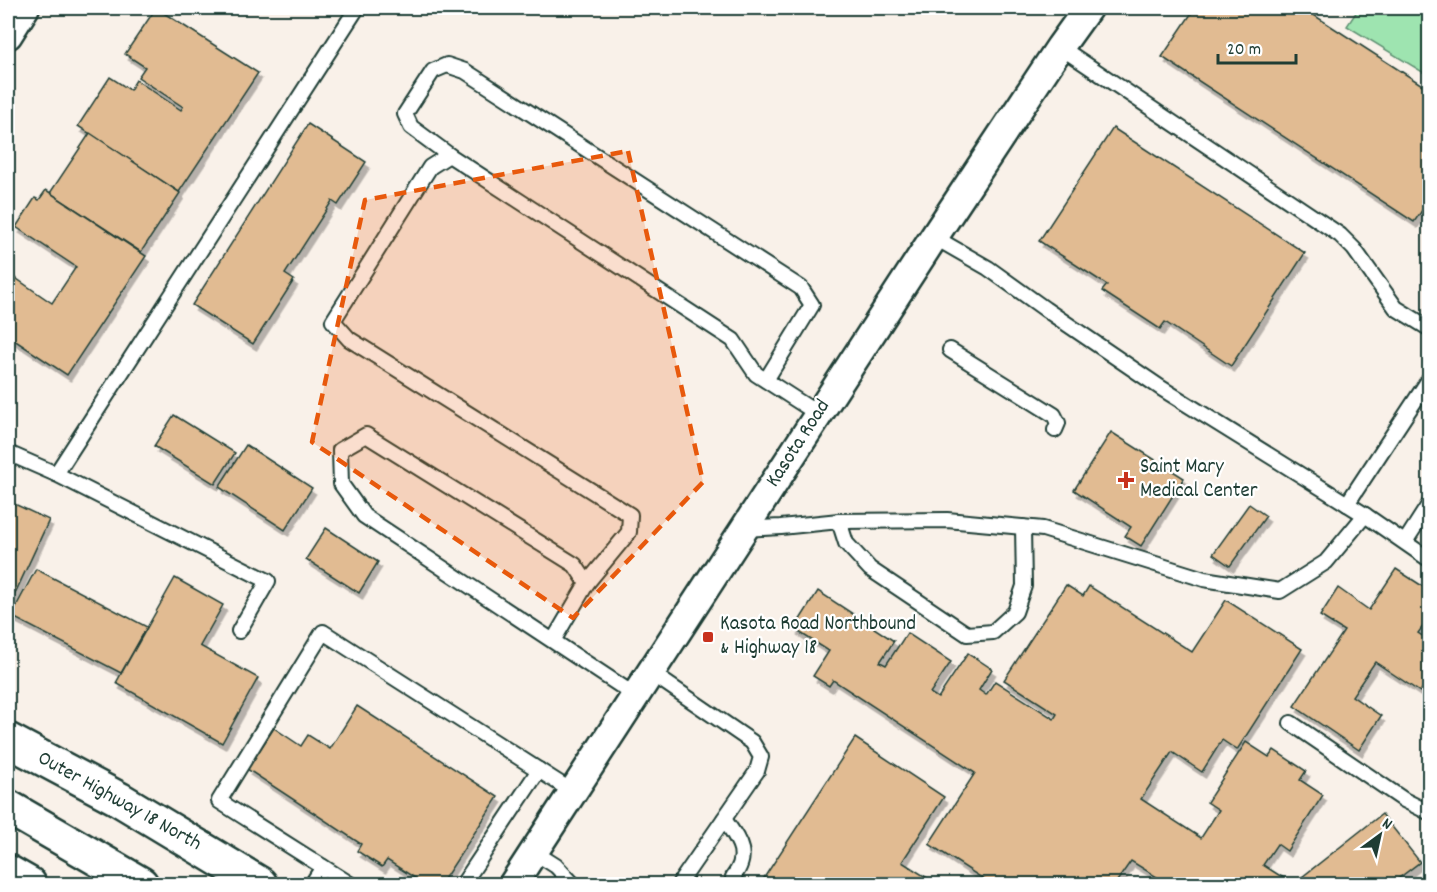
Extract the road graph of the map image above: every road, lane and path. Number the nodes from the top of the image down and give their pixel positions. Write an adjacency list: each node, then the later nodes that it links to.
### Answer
1 (25, 8): 4 (street)
2 (357, 8): 15 (lane)
3 (1088, 8): 5 (street, Kasota Road)
4 (8, 35)
5 (1060, 47): 7 (street, Kasota Road); 8 (lane)
6 (449, 155): 11 (lane); 11 (lane); 24 (lane)
7 (934, 237): 12 (street, Kasota Road); 17 (lane)
8 (1430, 329)
9 (950, 350): 13 (lane)
10 (1430, 378): 17 (lane)
11 (766, 380): 12 (lane)
12 (818, 414): 21 (street, Kasota Road)
13 (1055, 430)
14 (8, 453): 15 (lane)
15 (56, 474): 25 (lane)
16 (1430, 503): 22 (lane)
17 (1347, 504): 18 (lane)
18 (1365, 515): 20 (lane); 22 (lane)
19 (839, 521): 20 (lane); 20 (lane); 21 (lane)
20 (1023, 527)
21 (743, 529): 27 (street, Kasota Road)
22 (1405, 542): 23 (lane)
23 (1430, 560)
24 (587, 583): 26 (lane); 26 (lane)
25 (239, 631)
26 (553, 641): 28 (lane)
27 (650, 672): 28 (street, Kasota Road); 35 (lane)
28 (636, 696): 32 (street, Kasota Road)
29 (1291, 723): 34 (lane)
30 (8, 740): 43 (street, Outer Highway 18 North)
31 (539, 770): 32 (lane); 37 (lane); 46 (lane)
32 (573, 792): 36 (street, Kasota Road)
33 (8, 807): 42 (street)
34 (1430, 813)
35 (724, 819): 39 (lane); 48 (lane)
36 (534, 852): 40 (street, Kasota Road); 47 (lane)
37 (323, 867): 44 (lane); 45 (lane)
38 (8, 872): 41 (street)
39 (733, 877)
40 (518, 883)
41 (29, 885)
42 (141, 885)
43 (260, 885)
44 (312, 885)
45 (350, 885)
46 (463, 885)
47 (573, 885)
48 (679, 885)

